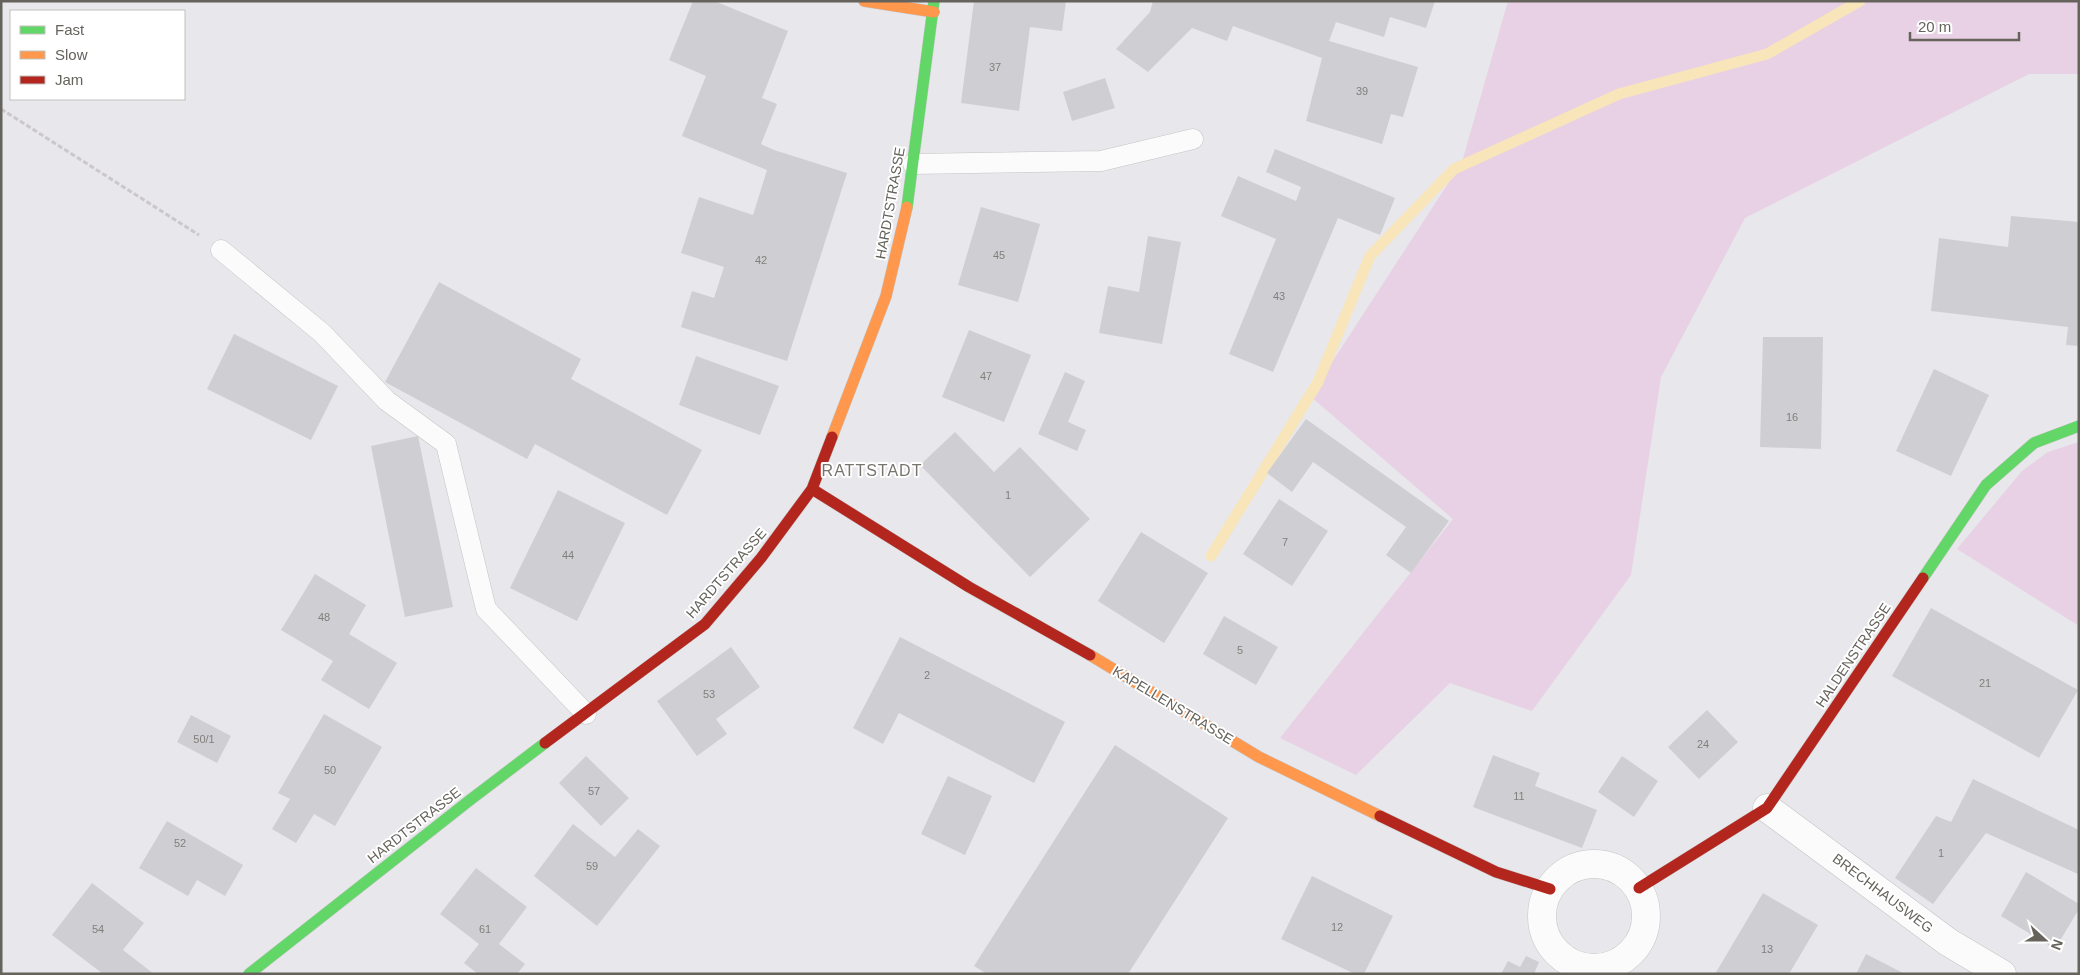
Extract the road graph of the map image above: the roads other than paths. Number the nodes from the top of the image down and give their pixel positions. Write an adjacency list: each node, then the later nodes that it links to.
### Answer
1 (864, 1): 2 (street)
2 (934, 6): 4 (street, HARDTSTRASSE)
3 (1193, 138): 4 (lane)
4 (913, 164): 7 (street, HARDTSTRASSE)
5 (222, 250): 8 (lane)
6 (2079, 426): 9 (street, HALDENSTRASSE)
7 (812, 490): 8 (street, HARDTSTRASSE); 11 (street, KAPELLENSTRASSE)
8 (586, 714): 13 (street, HARDTSTRASSE)
9 (1767, 808): 10 (street, HALDENSTRASSE); 14 (street, BRECHHAUSWEG)
10 (1638, 888): 11 (street); 12 (street)
11 (1550, 889): 12 (street)
12 (1579, 970)
13 (249, 974)
14 (2002, 974)

